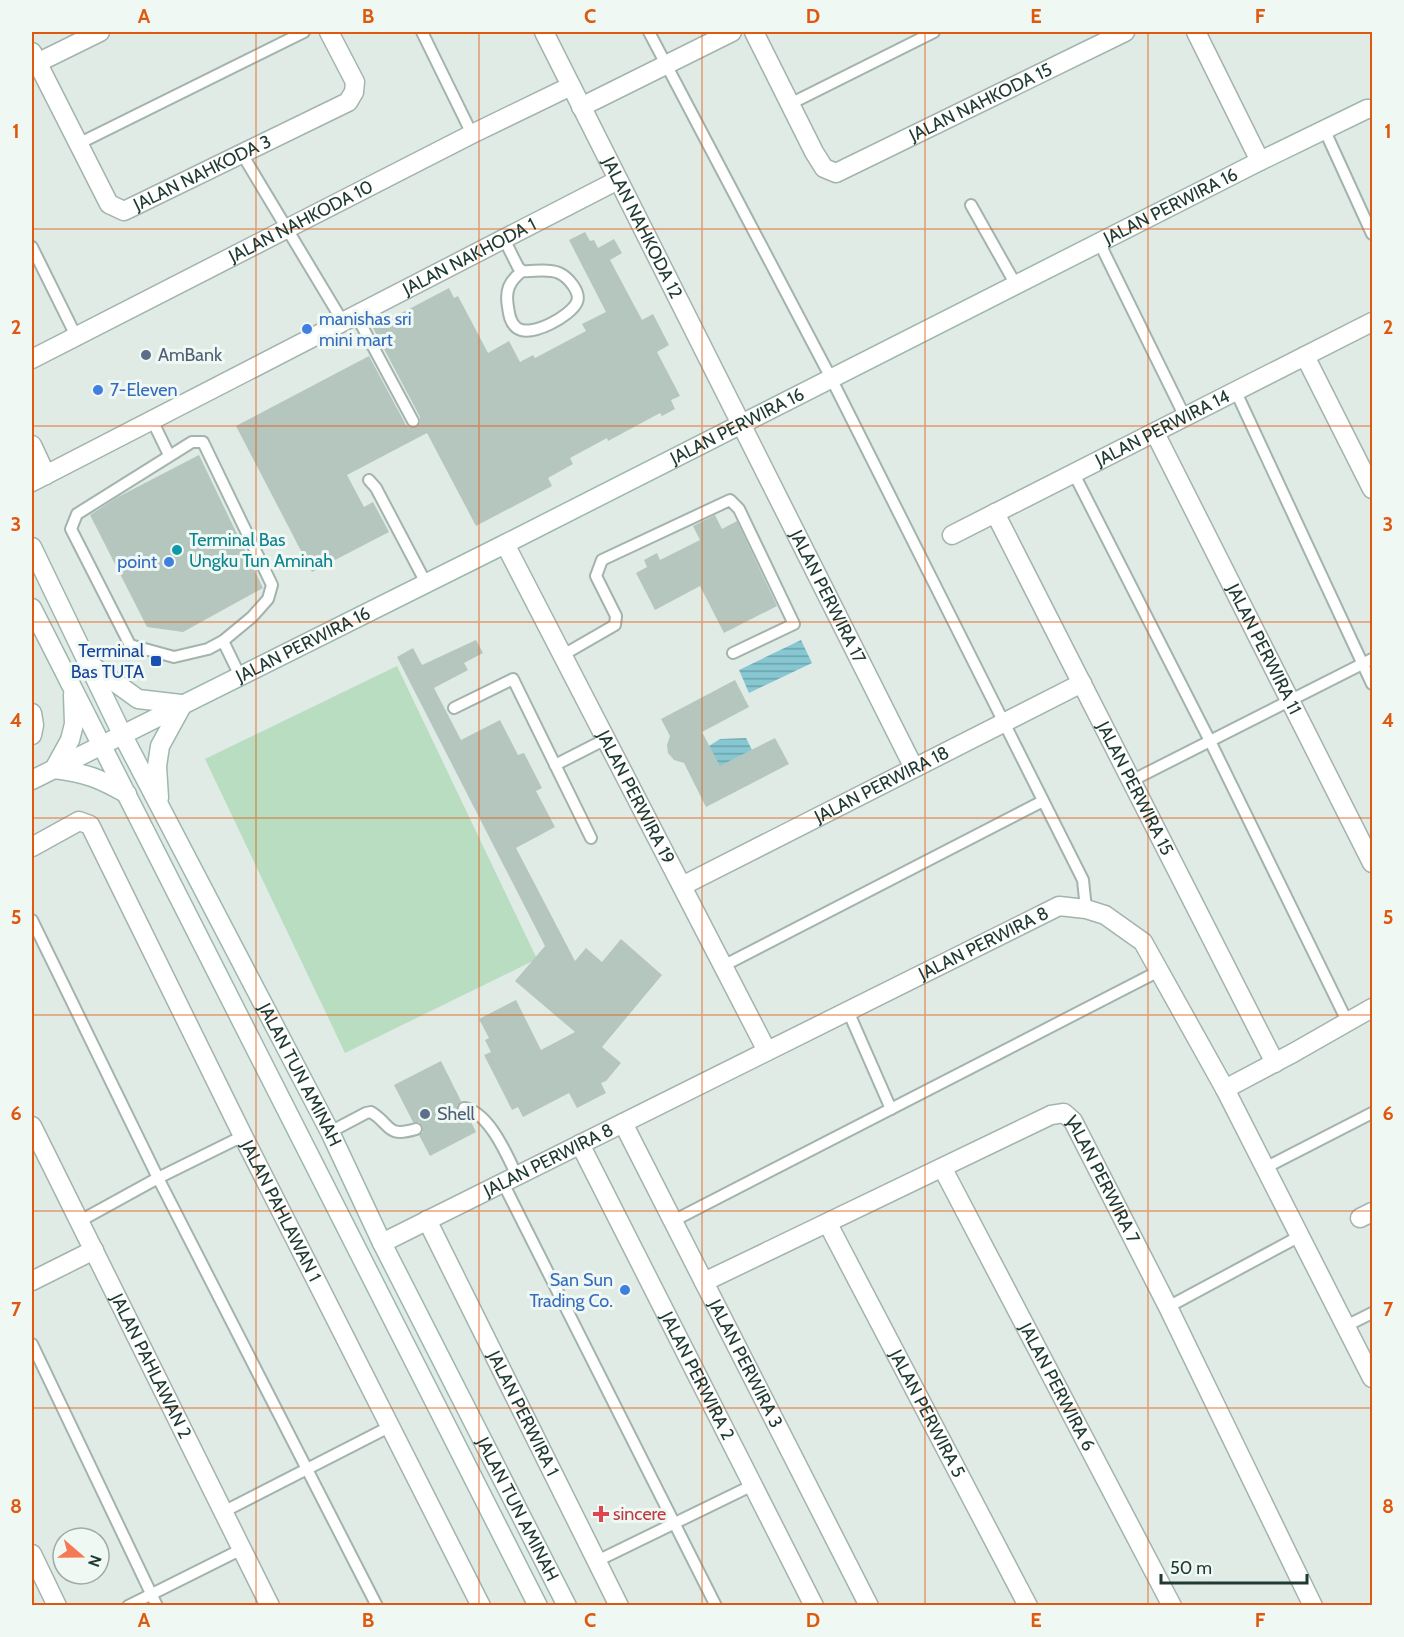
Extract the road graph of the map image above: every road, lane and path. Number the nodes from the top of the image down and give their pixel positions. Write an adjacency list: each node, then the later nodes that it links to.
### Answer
1 (100, 32): 12 (street)
2 (304, 32): 20 (lane)
3 (329, 32): 21 (street, JALAN NAHKODA 3)
4 (422, 32): 19 (lane)
5 (544, 32): 14 (street, JALAN NAHKODA 12)
6 (649, 32): 13 (lane)
7 (732, 32): 13 (street)
8 (754, 32): 15 (street)
9 (934, 32): 15 (lane)
10 (1125, 32): 15 (street, JALAN NAHKODA 15)
11 (1196, 32): 22 (street)
12 (34, 57): 20 (street, JALAN NAHKODA 3)
13 (666, 65): 16 (street); 37 (lane)
14 (571, 86): 16 (street, JALAN NAHKODA 12); 19 (street, JALAN NAHKODA 10)
15 (790, 104)
16 (581, 107): 23 (street, JALAN NAHKODA 12)
17 (1372, 109): 18 (street, JALAN PERWIRA 16)
18 (1325, 131): 22 (street, JALAN PERWIRA 16); 26 (lane)
19 (472, 134): 25 (street, JALAN NAHKODA 10)
20 (78, 144): 21 (street, JALAN NAHKODA 3)
21 (242, 154): 25 (lane)
22 (1260, 161): 28 (street, JALAN PERWIRA 16)
23 (618, 180): 27 (street, JALAN NAKHODA 1); 42 (street, JALAN NAHKODA 12)
24 (971, 205): 31 (lane)
25 (287, 228): 32 (lane); 34 (street, JALAN NAHKODA 10)
26 (1372, 234)
27 (504, 238): 30 (lane); 32 (street, JALAN NAKHODA 1)
28 (1099, 242): 31 (street, JALAN PERWIRA 16); 39 (lane)
29 (32, 247): 34 (lane)
30 (522, 271): 30 (lane)
31 (1016, 285): 37 (street, JALAN PERWIRA 16)
32 (350, 318): 40 (street, JALAN NAKHODA 1); 41 (lane)
33 (1372, 322): 35 (street, JALAN PERWIRA 14)
34 (76, 336): 36 (street, JALAN NAHKODA 10)
35 (1305, 356): 38 (street, JALAN PERWIRA 14); 49 (street)
36 (32, 359)
37 (831, 378): 42 (street, JALAN PERWIRA 16); 69 (lane)
38 (1236, 392): 39 (street, JALAN PERWIRA 14); 60 (lane)
39 (1185, 417): 43 (street, JALAN PERWIRA 14)
40 (152, 420): 45 (lane); 47 (street, JALAN NAKHODA 1)
41 (413, 421)
42 (742, 423): 52 (street, JALAN PERWIRA 16); 76 (street, JALAN PERWIRA 17)
43 (1155, 433): 46 (street, JALAN PERWIRA 14); 65 (street, JALAN PERWIRA 11)
44 (32, 445): 47 (street)
45 (169, 455): 56 (lane); 56 (lane)
46 (1074, 474): 50 (street, JALAN PERWIRA 14); 73 (lane)
47 (39, 478)
48 (369, 480): 54 (lane)
49 (1372, 489)
50 (995, 513): 51 (street, JALAN PERWIRA 14); 62 (street, JALAN PERWIRA 15)
51 (952, 535)
52 (506, 544): 54 (street, JALAN PERWIRA 16); 58 (street, JALAN PERWIRA 19)
53 (32, 547): 59 (street, JALAN TUN AMINAH)
54 (426, 584): 61 (street, JALAN PERWIRA 16)
55 (32, 608): 64 (street, JALAN TUN AMINAH)
56 (223, 641): 61 (lane)
57 (733, 653): 58 (lane)
58 (563, 655): 72 (street, JALAN PERWIRA 19)
59 (87, 662): 66 (street); 70 (street, JALAN TUN AMINAH)
60 (1367, 662): 63 (lane); 65 (lane)
61 (240, 676): 66 (street, JALAN PERWIRA 16)
62 (1082, 683): 69 (street, JALAN PERWIRA 18); 79 (street, JALAN PERWIRA 15)
63 (1372, 684)
64 (72, 686): 74 (street, JALAN TUN AMINAH); 77 (street)
65 (1290, 700): 73 (lane); 85 (street, JALAN PERWIRA 11)
66 (183, 704): 70 (street, JALAN PERWIRA 16); 82 (street)
67 (454, 708): 75 (lane)
68 (32, 714): 71 (street)
69 (1004, 723): 76 (street, JALAN PERWIRA 18); 81 (lane)
70 (122, 734): 74 (street, JALAN PERWIRA 16); 82 (street, JALAN TUN AMINAH)
71 (32, 735)
72 (606, 739): 75 (lane); 86 (street, JALAN PERWIRA 19)
73 (1210, 741): 79 (lane); 93 (lane)
74 (102, 745): 77 (street, JALAN PERWIRA 16); 80 (street, JALAN TUN AMINAH)
75 (555, 765): 83 (lane)
76 (914, 768): 86 (street, JALAN PERWIRA 18)
77 (54, 769): 78 (street, JALAN PERWIRA 16); 80 (street)
78 (32, 780)
79 (1131, 781): 95 (street, JALAN PERWIRA 15)
80 (127, 794): 139 (street, JALAN TUN AMINAH)
81 (1043, 801): 87 (lane); 89 (lane)
82 (162, 810): 103 (street, JALAN TUN AMINAH)
83 (591, 838)
84 (32, 847): 104 (street, JALAN PAHLAWAN 1)
85 (1372, 863)
86 (682, 886): 89 (street, JALAN PERWIRA 19)
87 (1086, 909): 90 (street, JALAN PERWIRA 8); 92 (street, JALAN PERWIRA 8)
88 (32, 920): 108 (lane)
89 (723, 966): 94 (street, JALAN PERWIRA 19)
90 (1159, 971): 96 (street, JALAN PERWIRA 8); 98 (lane)
91 (1372, 1008): 93 (street)
92 (848, 1011): 94 (street, JALAN PERWIRA 8); 98 (lane)
93 (1347, 1021): 95 (street)
94 (767, 1052): 100 (street, JALAN PERWIRA 8)
95 (1275, 1063): 96 (street)
96 (1225, 1089): 106 (street, JALAN PERWIRA 8)
97 (464, 1108): 109 (lane)
98 (891, 1109): 111 (lane)
99 (1372, 1113): 106 (lane)
100 (623, 1123): 105 (street, JALAN PERWIRA 8); 111 (street, JALAN PERWIRA 3)
101 (32, 1126): 112 (street, JALAN PAHLAWAN 2)
102 (416, 1129): 103 (lane)
103 (330, 1132): 115 (street, JALAN TUN AMINAH)
104 (243, 1136): 108 (lane); 124 (street, JALAN PAHLAWAN 1)
105 (580, 1144): 109 (street, JALAN PERWIRA 8); 126 (street, JALAN PERWIRA 2)
106 (1265, 1168): 114 (street, JALAN PERWIRA 8)
107 (943, 1169): 113 (street, JALAN PERWIRA 7); 119 (street, JALAN PERWIRA 7); 146 (street, JALAN PERWIRA 6)
108 (158, 1178): 112 (lane); 125 (lane)
109 (510, 1179): 110 (street, JALAN PERWIRA 8); 128 (lane)
110 (427, 1220): 115 (street, JALAN PERWIRA 8); 131 (street, JALAN PERWIRA 1)
111 (673, 1221): 118 (street, JALAN PERWIRA 3)
112 (78, 1222): 116 (street, JALAN PAHLAWAN 2)
113 (828, 1224): 118 (street, JALAN PERWIRA 7); 145 (street, JALAN PERWIRA 5)
114 (1300, 1236): 119 (lane); 121 (street, JALAN PERWIRA 8)
115 (382, 1243): 140 (street, JALAN TUN AMINAH)
116 (94, 1250): 117 (street); 127 (street, JALAN PAHLAWAN 2)
117 (32, 1281)
118 (704, 1282): 144 (street, JALAN PERWIRA 3)
119 (1168, 1307): 147 (street, JALAN PERWIRA 7)
120 (1372, 1313): 121 (lane)
121 (1346, 1326): 123 (street, JALAN PERWIRA 8)
122 (32, 1344): 132 (lane)
123 (1372, 1378)
124 (391, 1426): 125 (lane); 138 (street, JALAN PAHLAWAN 1)
125 (307, 1469): 127 (lane); 137 (lane)
126 (753, 1485): 128 (lane); 143 (street, JALAN PERWIRA 2)
127 (223, 1512): 129 (street, JALAN PAHLAWAN 2)
128 (675, 1523): 131 (lane); 142 (lane)
129 (242, 1549): 132 (lane); 136 (street, JALAN PAHLAWAN 2)
130 (32, 1554): 133 (street)
131 (597, 1562): 141 (street, JALAN PERWIRA 1)
132 (152, 1595): 134 (lane); 135 (lane)
133 (57, 1605)
134 (128, 1605)
135 (157, 1605)
136 (270, 1605)
137 (377, 1605)
138 (482, 1605)
139 (538, 1605)
140 (567, 1605)
141 (619, 1605)
142 (716, 1605)
143 (814, 1605)
144 (869, 1605)
145 (1028, 1605)
146 (1172, 1605)
147 (1313, 1605)

